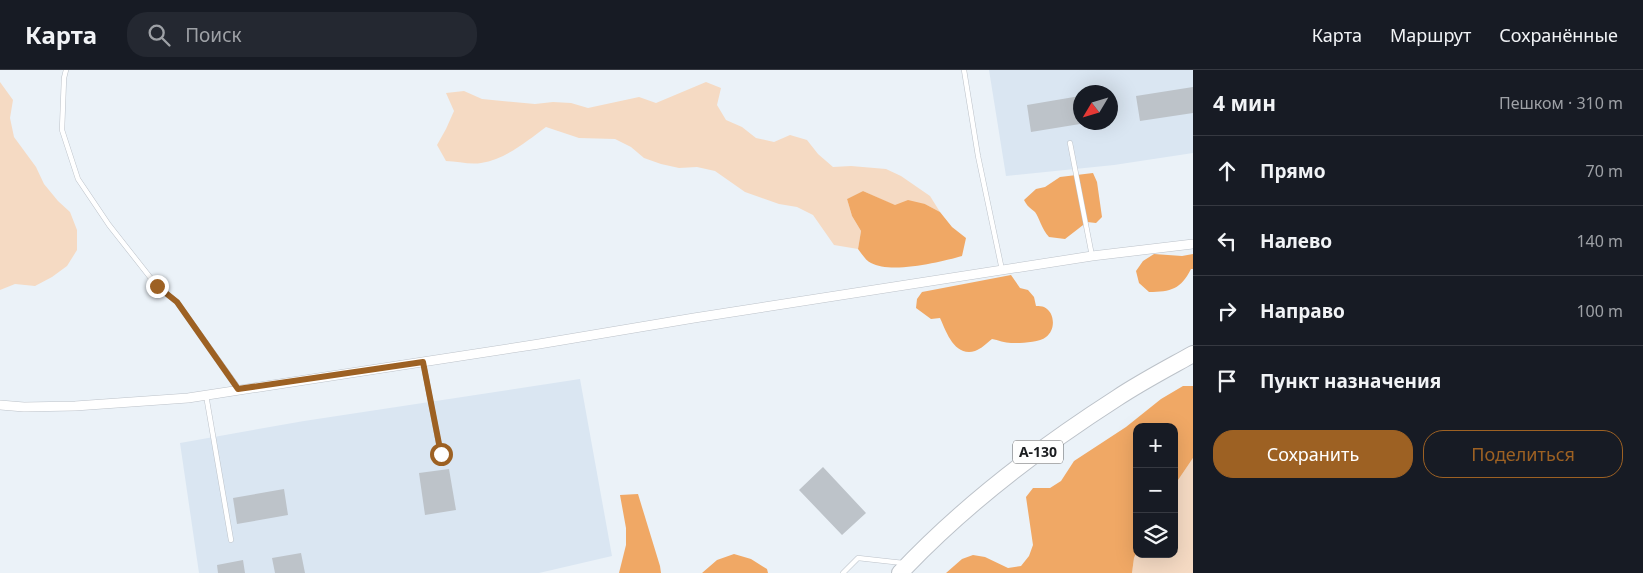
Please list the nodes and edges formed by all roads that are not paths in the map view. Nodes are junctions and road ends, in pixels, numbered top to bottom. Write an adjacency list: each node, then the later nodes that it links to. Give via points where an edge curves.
1 (66, 70): 9 (lane, via 62,130 78,180 157,286 177,302)
2 (964, 70): 6 (lane)
3 (1070, 143): 5 (lane)
4 (1193, 244): 5 (street)
5 (1092, 256): 6 (street)
6 (1002, 270): 8 (street)
7 (1193, 354): 14 (highway, А-130, via 1118,397 1026,461 963,512)
8 (423, 362): 9 (street); 12 (lane)
9 (238, 389): 10 (street)
10 (206, 395): 11 (street, via 75,406); 13 (lane)
11 (0, 405)
12 (441, 454)
13 (231, 540)
14 (905, 568): 15 (lane, via 858,558)
15 (843, 573)

